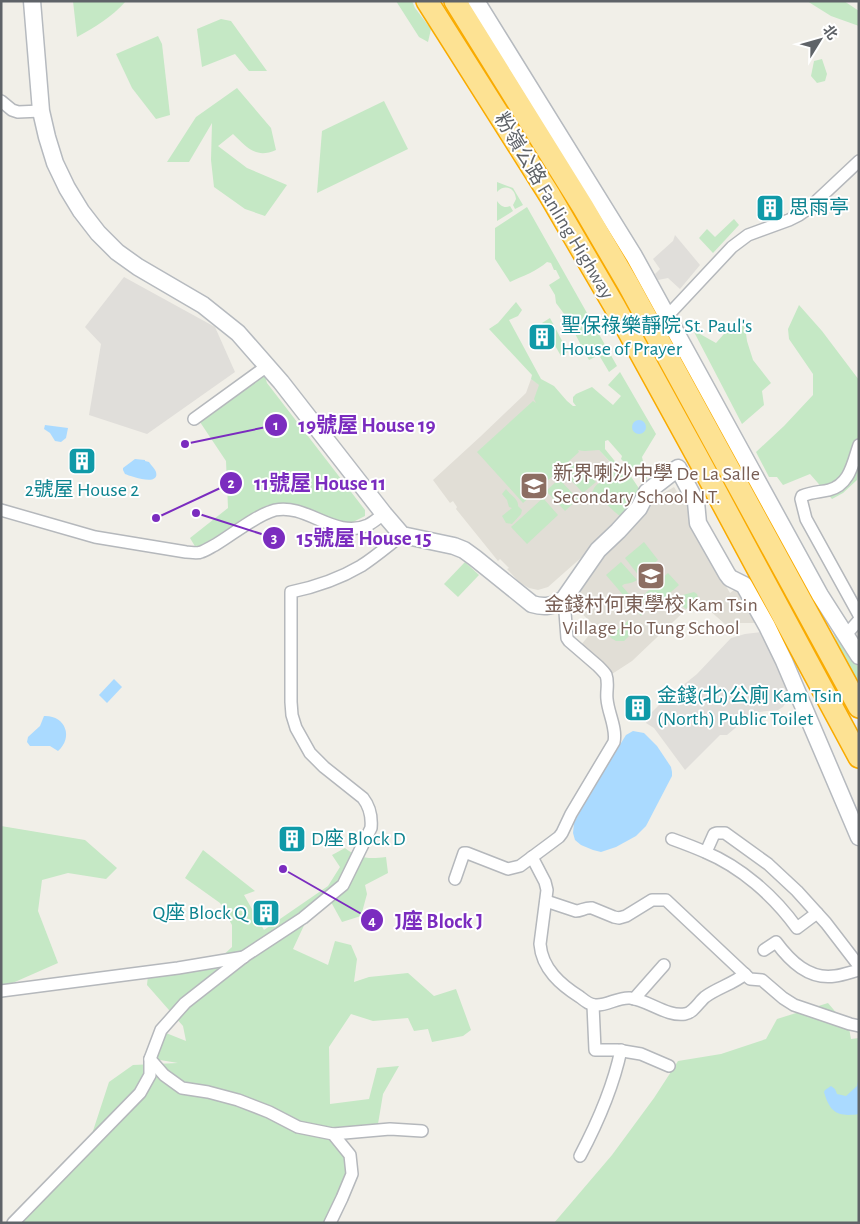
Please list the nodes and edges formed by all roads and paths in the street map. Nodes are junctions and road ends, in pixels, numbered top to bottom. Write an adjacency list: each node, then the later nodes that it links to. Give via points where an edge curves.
1 (32, 1): 6 (street)
2 (427, 1): 21 (highway, 粉嶺公路 Fanling Highway, via 549,194 610,299)
3 (455, 1): 20 (highway, 粉嶺公路 Fanling Highway, via 628,284)
4 (476, 1): 8 (street, via 634,256)
5 (1, 101): 6 (street, via 18,112)
6 (41, 111): 9 (street, via 55,163 81,211 98,233 138,267 203,305 238,333)
7 (859, 161): 8 (street, via 799,215 742,238)
8 (666, 315): 18 (street)
9 (267, 366): 10 (street); 13 (street)
10 (194, 419)
11 (859, 446): 16 (street, via 847,479 832,489 807,494 801,499 806,519)
12 (1, 510): 13 (street, via 95,537 201,553 274,510 296,510 332,525 350,528 369,525)
13 (384, 514): 14 (street)
14 (402, 535): 15 (street, via 464,550 532,604 550,606); 30 (street, via 361,566 331,581 291,592 291,702 296,728 310,753 368,804 371,828 343,885 302,918)
15 (564, 599): 22 (street, via 598,550 639,508 647,492 678,468 696,502 698,523 703,534 730,578 744,585 784,661); 25 (street, via 567,638 606,675 607,700 615,738 559,837)
16 (859, 615)
17 (859, 620): 18 (street)
18 (845, 636): 19 (street)
19 (859, 656)
20 (859, 707)
21 (859, 757)
22 (859, 837)
23 (672, 839): 24 (street)
24 (706, 852): 28 (street, via 737,869 760,888 797,928); 28 (street, via 714,834 725,833 768,864)
25 (532, 857): 26 (street, via 520,866 508,869 464,853); 27 (street, via 546,882)
26 (455, 880)
27 (546, 901): 33 (street, via 576,911 592,908 619,918 652,900 666,900); 36 (street, via 540,944 546,964 562,986)
28 (817, 913): 32 (street)
29 (764, 950): 32 (street, via 776,942 795,964 820,976 834,976)
30 (245, 956): 34 (street); 39 (street, via 185,1003 161,1030)
31 (664, 965): 35 (street)
32 (859, 968)
33 (745, 974): 35 (street, via 704,998 684,1015); 37 (street, via 762,980 794,1005)
34 (1, 991)
35 (634, 999): 36 (street)
36 (593, 1005): 38 (street, via 595,1050)
37 (859, 1026)
38 (621, 1050): 40 (street, via 641,1054); 43 (street, via 608,1097)
39 (150, 1059): 42 (street, via 182,1088 238,1100 298,1127); 44 (street, via 150,1075 140,1093)
40 (669, 1066)
41 (422, 1131): 42 (street, via 390,1129)
42 (333, 1134): 45 (street, via 350,1155 352,1174)
43 (580, 1156)
44 (13, 1223)
45 (330, 1223)

